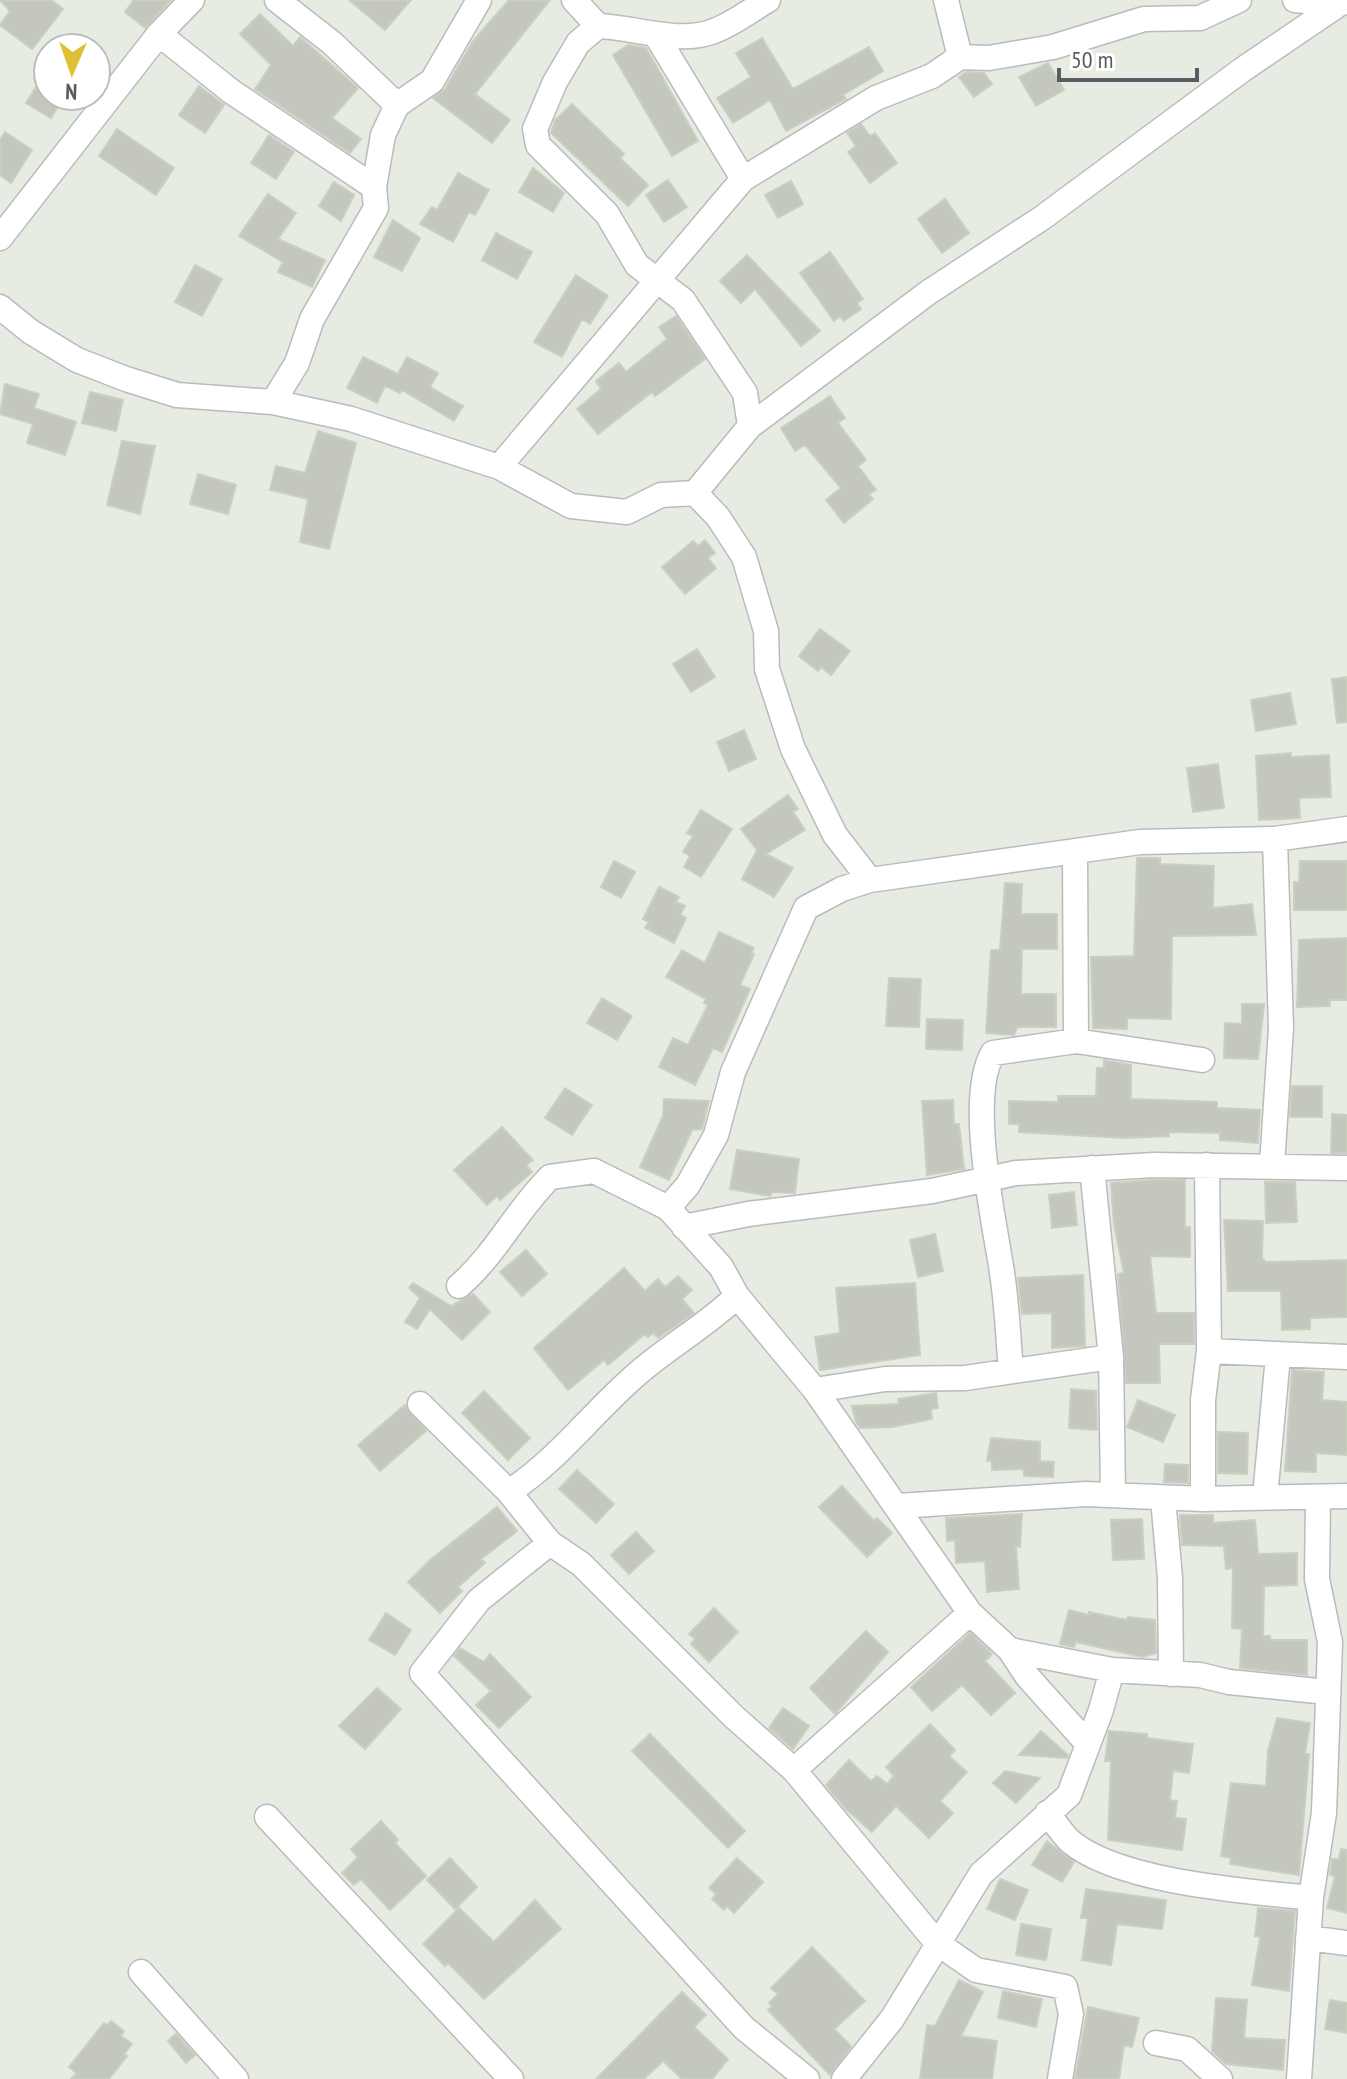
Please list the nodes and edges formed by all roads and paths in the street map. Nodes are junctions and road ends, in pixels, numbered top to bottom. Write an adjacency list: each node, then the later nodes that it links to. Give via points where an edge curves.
1 (192, 0): 11 (street)
2 (277, 0): 14 (street)
3 (479, 0): 14 (street, via 432,81)
4 (574, 0): 10 (street)
5 (768, 0): 12 (street, via 713,32)
6 (946, 0): 13 (street)
7 (1239, 0): 13 (street, via 1200,18 1144,19 1053,47 989,58)
8 (1295, 0): 9 (street)
9 (1342, 2): 21 (street, via 1042,218 929,292)
10 (598, 26): 12 (street); 18 (street, via 578,43 555,82 535,129 538,145 588,191 637,265)
11 (159, 34): 16 (street, via 232,92); 17 (street)
12 (656, 35): 15 (street)
13 (960, 57): 15 (street, via 932,76 876,98)
14 (397, 105): 16 (street, via 383,135)
15 (743, 179): 18 (street)
16 (374, 187): 20 (street, via 376,208 312,319 297,363)
17 (0, 238)
18 (658, 281): 21 (street, via 683,300 745,393); 22 (street)
19 (0, 307): 20 (street, via 77,360 126,379 177,395)
20 (273, 402): 22 (street, via 351,419)
21 (750, 426): 23 (street)
22 (499, 467): 23 (street, via 571,506 627,512 661,495)
23 (695, 493): 27 (street, via 744,557 766,631 767,669 793,749 835,835)
24 (1347, 829): 25 (street)
25 (1275, 839): 26 (street, via 1140,842); 31 (street, via 1281,1028)
26 (1075, 853): 27 (street); 28 (street)
27 (870, 880): 35 (street, via 806,908 733,1072 716,1135 688,1185)
28 (1076, 1041): 29 (street); 34 (street, via 993,1053 985,1066 982,1092)
29 (1202, 1060)
30 (1207, 1165): 31 (street); 32 (street); 39 (street)
31 (1272, 1165): 33 (street)
32 (1092, 1168): 34 (street); 41 (street)
33 (1347, 1168)
34 (987, 1179): 36 (street); 43 (street)
35 (668, 1208): 36 (street); 37 (street, via 594,1171 550,1177 522,1208 487,1262)
36 (684, 1227): 38 (street, via 721,1267)
37 (459, 1286)
38 (737, 1296): 44 (street); 46 (street, via 710,1323 649,1364 542,1470)
39 (1209, 1351): 40 (street); 52 (street, via 1203,1400)
40 (1278, 1356): 42 (street); 49 (street)
41 (1111, 1357): 43 (street); 47 (street)
42 (1347, 1357)
43 (1011, 1371): 44 (street, via 965,1378 885,1379)
44 (815, 1390): 53 (street)
45 (420, 1404): 46 (street)
46 (509, 1492): 54 (street)
47 (1113, 1494): 51 (street); 53 (street)
48 (1347, 1496): 50 (street)
49 (1265, 1497): 50 (street); 52 (street)
50 (1318, 1497): 59 (street, via 1317,1579)
51 (1163, 1498): 52 (street); 58 (street)
52 (1203, 1499)
53 (898, 1506): 55 (street)
54 (550, 1543): 61 (street, via 581,1564); 73 (street, via 479,1600 422,1673 744,2028)
55 (970, 1613): 56 (street); 61 (street)
56 (1010, 1650): 57 (street); 60 (street)
57 (1112, 1670): 58 (street); 60 (street)
58 (1171, 1674): 59 (street)
59 (1335, 1680): 63 (street)
60 (1087, 1743): 62 (street, via 1069,1795)
61 (794, 1770): 67 (street)
62 (1047, 1813): 65 (street, via 1071,1842 1108,1861 1211,1887); 67 (street, via 981,1874)
63 (1335, 1815): 65 (street)
64 (267, 1817): 72 (street)
65 (1311, 1898): 66 (street)
66 (1308, 1938): 68 (street); 77 (street)
67 (937, 1943): 74 (street, via 892,2019); 75 (street, via 976,1970 1065,1987 1071,2014)
68 (1347, 1943)
69 (141, 1972): 71 (street)
70 (1156, 2043): 76 (street, via 1187,2049)
71 (236, 2079)
72 (511, 2079)
73 (807, 2079)
74 (844, 2079)
75 (1060, 2079)
76 (1220, 2079)
77 (1299, 2079)

